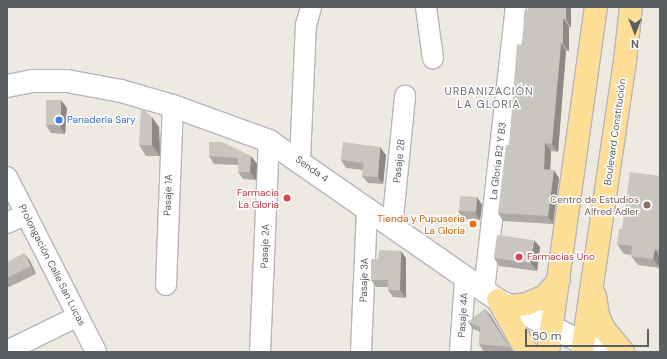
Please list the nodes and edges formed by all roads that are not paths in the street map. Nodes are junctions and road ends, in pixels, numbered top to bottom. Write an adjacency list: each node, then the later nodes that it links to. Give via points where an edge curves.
1 (311, 7): 11 (street, via 306,25)
2 (426, 7): 6 (street)
3 (516, 7): 21 (street, La Gloria B2 Y B3)
4 (596, 7): 18 (highway)
5 (631, 7): 19 (highway, Boulevard Constitución)
6 (434, 59)
7 (7, 86): 9 (street, Senda 4, via 33,81 67,81 121,91)
8 (405, 96): 16 (street, Pasaje 2B)
9 (173, 106): 10 (street, Senda 4); 20 (street, Pasaje 1A)
10 (270, 141): 11 (street, Senda 4); 27 (street, Pasaje 2A)
11 (300, 160): 13 (street, Senda 4)
12 (7, 177): 14 (street, Prolongación Calle San Lucas)
13 (367, 208): 16 (street, Senda 4); 28 (street, Pasaje 3A)
14 (26, 214): 15 (street); 22 (street, Prolongación Calle San Lucas)
15 (7, 223)
16 (392, 227): 17 (street, Senda 4)
17 (465, 278): 21 (street, Senda 4); 29 (street, Pasaje 4A)
18 (559, 280): 21 (highway, via 545,296 527,304); 23 (highway)
19 (593, 284): 24 (highway, Boulevard Constitución); 33 (highway, via 598,316 616,346)
20 (166, 285)
21 (497, 299): 23 (street, Senda 4); 30 (highway)
22 (78, 316): 25 (street); 26 (street, Prolongación Calle San Lucas)
23 (550, 328): 24 (street, Senda 4); 31 (highway)
24 (582, 348): 32 (street)
25 (7, 351)
26 (96, 352)
27 (260, 352)
28 (361, 352)
29 (460, 352)
30 (527, 352)
31 (548, 352)
32 (608, 352)
33 (623, 352)

